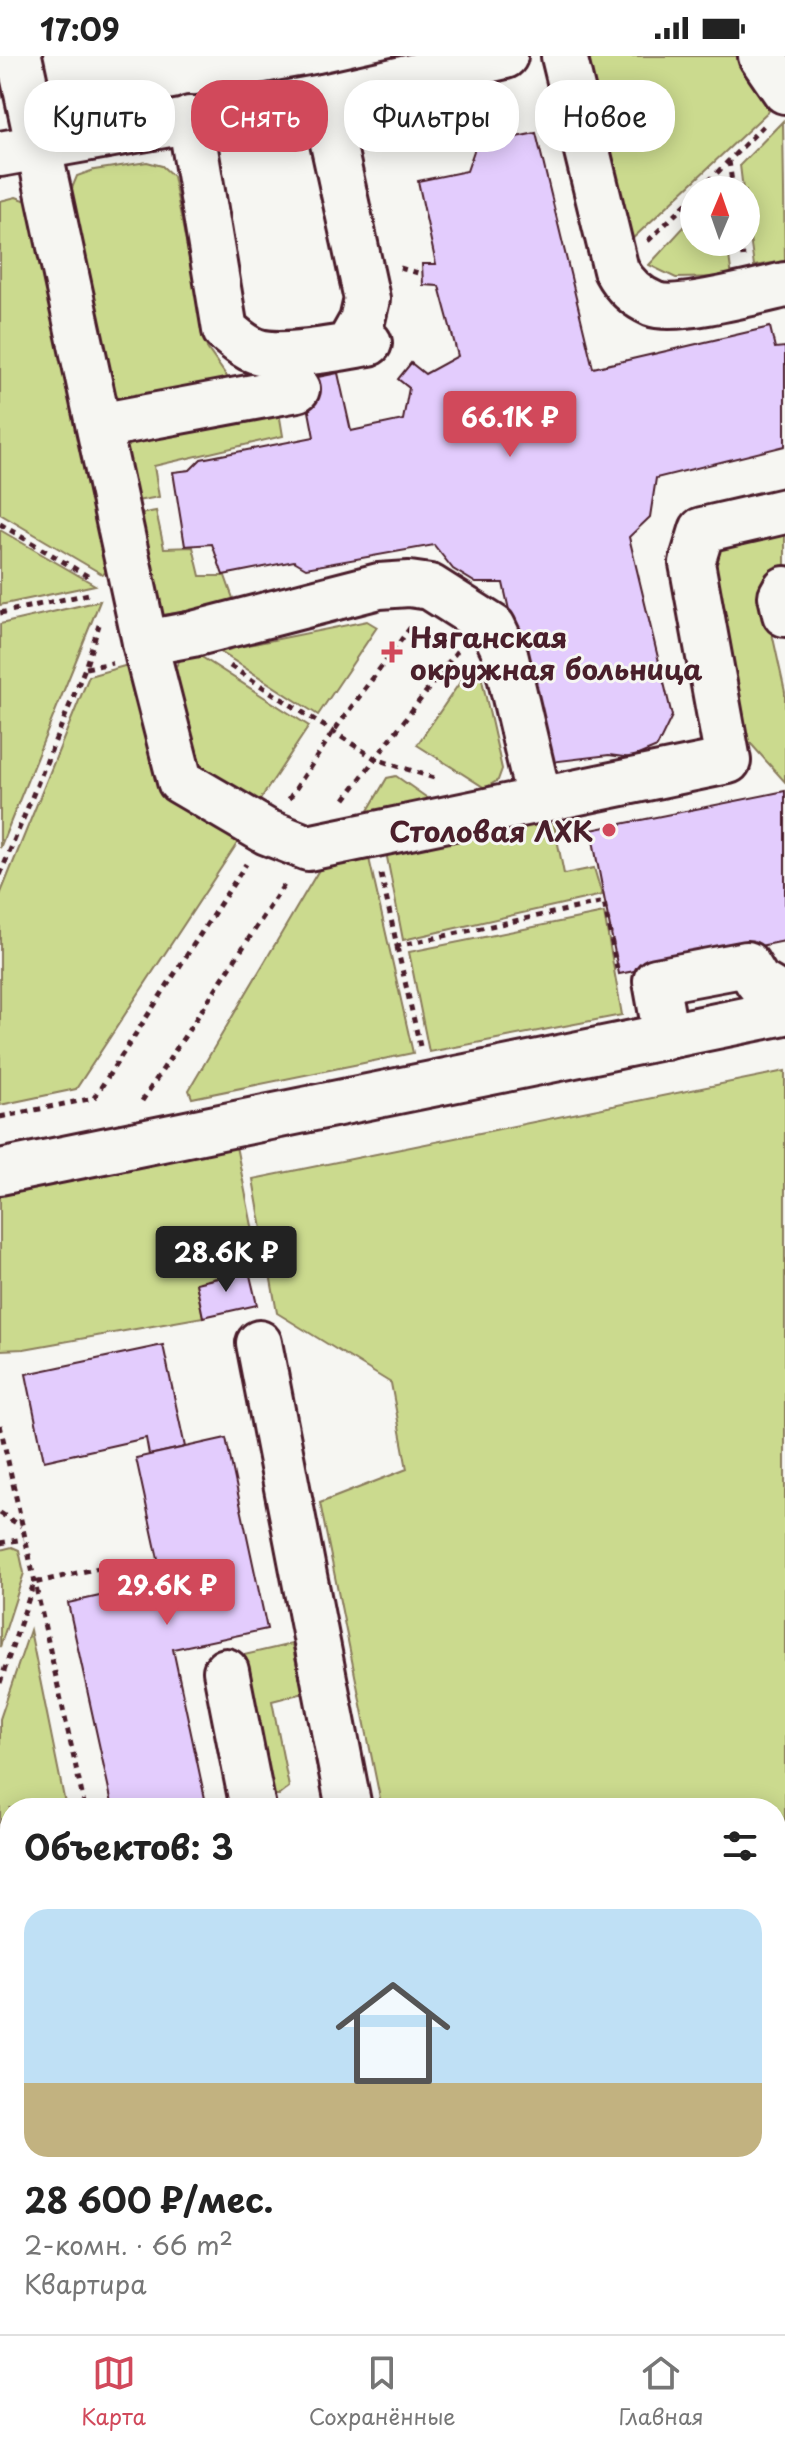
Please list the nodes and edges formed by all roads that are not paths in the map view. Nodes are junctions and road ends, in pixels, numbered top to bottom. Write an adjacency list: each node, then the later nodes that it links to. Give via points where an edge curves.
1 (19, 56): 10 (main road)
2 (505, 56): 5 (main road)
3 (564, 56): 12 (main road, via 624,285 655,305 676,306)
4 (761, 56): 6 (main road)
5 (328, 96)
6 (779, 104)
7 (190, 119): 9 (main road); 10 (main road)
8 (328, 120): 11 (main road, via 367,299 353,337 369,343 273,355 240,343 225,330)
9 (191, 125)
10 (19, 150): 14 (main road)
11 (195, 152)
12 (785, 285)
13 (297, 389): 14 (main road)
14 (99, 426): 18 (main road)
15 (785, 511): 19 (main road, via 702,530 692,563 728,761)
16 (785, 589): 17 (main road)
17 (785, 614)
18 (145, 643): 19 (main road, via 180,781 267,832 308,848); 19 (main road, via 379,586 430,587 493,627 504,650)
19 (539, 799)
20 (785, 998): 22 (main road, via 758,982 747,964 656,981)
21 (785, 1012): 22 (main road)
22 (666, 1037): 23 (main road)
23 (0, 1172)
24 (259, 1343): 27 (main road)
25 (226, 1671): 26 (main road)
26 (251, 1798)
27 (347, 1798)

